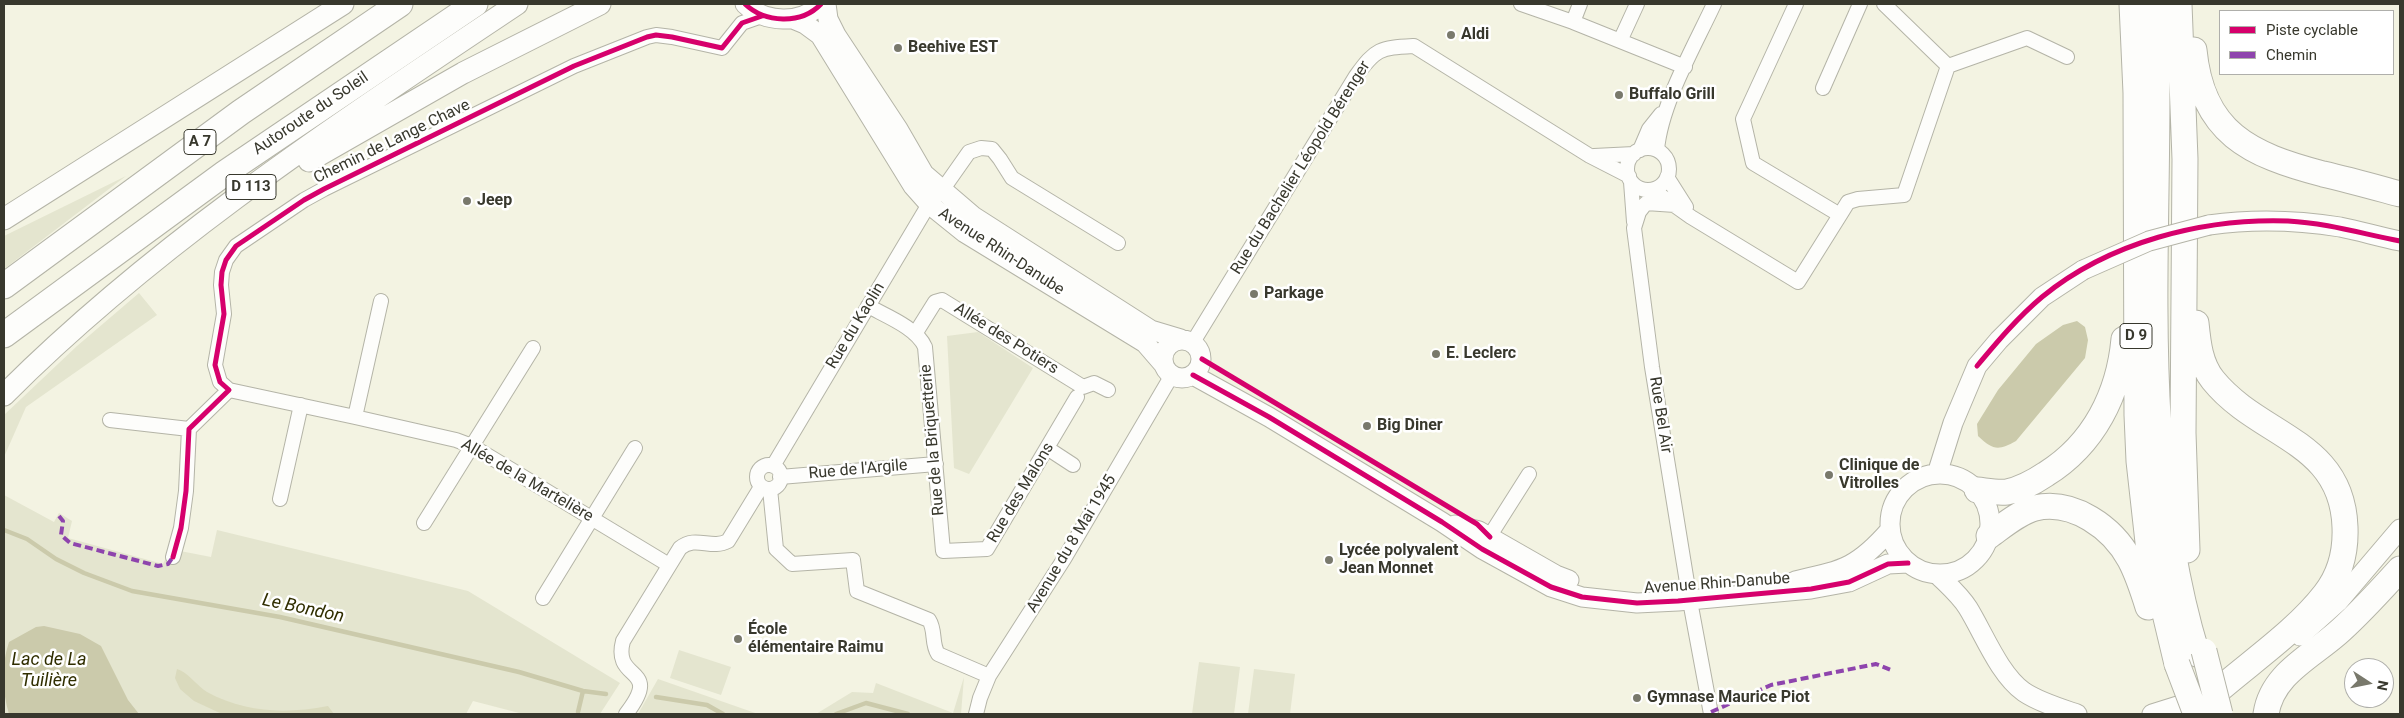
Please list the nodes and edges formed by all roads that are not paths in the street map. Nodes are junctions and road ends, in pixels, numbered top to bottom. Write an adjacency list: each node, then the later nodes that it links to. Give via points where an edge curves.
1 (329, 4): 29 (main road)
2 (343, 4): 29 (main road)
3 (400, 4): 52 (highway, A 7, via 241,112)
4 (476, 4): 56 (highway, Autoroute du Soleil / A 7, via 225,172)
5 (517, 4): 51 (main road, D 113, via 276,168)
6 (600, 4): 51 (main road, via 464,73 327,149)
7 (744, 4): 21 (street); 24 (street)
8 (821, 4): 22 (street, via 806,15)
9 (826, 4): 38 (street, Avenue Rhin-Danube, via 828,20 836,35 924,174)
10 (1521, 4): 23 (street)
11 (1580, 4): 23 (street)
12 (1637, 4): 25 (street)
13 (1714, 4): 28 (street)
14 (1796, 4): 43 (street, via 1743,119 1753,163)
15 (1860, 4): 30 (street)
16 (1884, 4): 27 (street)
17 (2130, 4): 78 (highway, via 2124,331 2120,369 2111,398 2101,418 2078,448 2051,471 2020,489 1997,493); 95 (highway, D 9, via 2136,93 2139,461 2148,542)
18 (2156, 4): 95 (highway, D 9, via 2156,347 2161,464)
19 (2179, 4): 35 (highway, D 9)
20 (2190, 4): 40 (highway, via 2199,81 2212,110 2228,131 2268,157)
21 (762, 16): 22 (street); 24 (street)
22 (793, 19): 41 (street, Avenue Rhin-Danube, via 813,29 826,43 913,186)
23 (1573, 22): 25 (street)
24 (742, 23): 61 (street, Chemin de Lange Chave, via 722,48 656,35 574,66 324,189 236,246 222,272 224,314 215,365 220,382)
25 (1620, 41): 28 (street)
26 (2066, 57): 27 (street, via 2027,38)
27 (1948, 66): 43 (street, via 1904,195 1848,202)
28 (1685, 67): 31 (street)
29 (234, 71): 45 (main road)
30 (1823, 88)
31 (1666, 107): 32 (street); 33 (street)
32 (1656, 150): 33 (street); 36 (street, via 1669,164)
33 (1637, 152): 34 (street); 37 (street, via 1628,164)
34 (1590, 156): 37 (street, Rue du Bachelier Léopold Bérenger); 57 (street, Rue du Bachelier Léopold Bérenger, via 1414,46 1381,49 1368,59 1356,76)
35 (2185, 159): 95 (highway, D 9, via 2184,521 2189,570); 97 (highway, via 2195,316 2203,363 2211,378 2237,404 2324,466 2336,483 2345,516 2344,555 2327,592 2301,620)
36 (1667, 177): 39 (street); 44 (street)
37 (1630, 179): 39 (street, via 1641,189); 46 (street, Rue Bel Air)
38 (943, 189): 41 (street, Rue du Kaolin); 49 (street, Rue du Kaolin, via 969,152 992,149 1012,178); 57 (street, Avenue Rhin-Danube, via 973,216 1151,330)
39 (1653, 190): 42 (street)
40 (2400, 194)
41 (929, 204): 54 (street, Rue du Kaolin); 59 (street, Avenue Rhin-Danube, via 955,226 1144,343)
42 (1675, 205): 44 (street); 46 (street, via 1646,203)
43 (1840, 215): 44 (street, via 1798,282)
44 (1691, 217)
45 (4, 219)
46 (1634, 228): 94 (street, Rue Bel Air, via 1652,367)
47 (2376, 236): 48 (street); 50 (street); 76 (street, bridge, via 2289,221 2234,222 2148,241 2083,270 2042,297 1977,366 1953,423)
48 (2400, 241)
49 (1118, 244)
50 (2400, 248)
51 (163, 254): 64 (main road, D 113, via 113,294)
52 (4, 286)
53 (381, 301): 66 (street)
54 (868, 306): 55 (street); 74 (street, Rue du Kaolin)
55 (915, 334): 63 (street, Allée des Potiers, via 935,302 942,300); 72 (street, Rue de la Briquetterie, via 925,347)
56 (4, 335)
57 (1187, 340): 59 (street, via 1170,343 1166,348); 60 (street, via 1201,352 1201,365)
58 (534, 348): 69 (street)
59 (1168, 370): 60 (street, via 1183,378); 96 (street, Avenue du 8 Mai 1945, via 1064,559)
60 (1193, 375): 85 (street, Avenue Rhin-Danube, via 1442,522 1479,531)
61 (229, 390): 65 (street, Allée de la Martelière); 68 (street)
62 (1108, 390): 63 (street, via 1094,383)
63 (1080, 392): 71 (street, Rue des Malons)
64 (4, 395)
65 (300, 405): 66 (street, Allée de la Martelière); 79 (street)
66 (355, 417): 69 (street, Allée de la Martelière)
67 (110, 420): 68 (street)
68 (189, 430): 87 (street, via 187,481 181,528)
69 (472, 446): 80 (street, Allée de la Martelière); 81 (street)
70 (635, 448): 80 (street)
71 (1047, 448): 73 (street); 86 (street, Rue des Malons, via 987,549)
72 (936, 464): 74 (street, Rue de l'Argile); 86 (street, Rue de la Briquetterie)
73 (1074, 465)
74 (776, 472): 77 (street, via 779,483); 77 (street, via 766,466 757,473 757,479)
75 (1528, 474): 85 (street)
76 (1937, 474): 78 (street, via 1953,475); 83 (street, via 1920,478 1907,486 1891,514)
77 (766, 488): 89 (street, via 728,542 719,546 695,541 686,543); 96 (street, via 776,549 792,564 853,560 857,591 929,620 933,626 933,646 938,654)
78 (1977, 490): 84 (street, via 1990,519)
79 (280, 499)
80 (592, 518): 89 (street, Allée de la Martelière); 93 (street)
81 (424, 522)
82 (2400, 529): 97 (street, via 2356,582 2316,623)
83 (1890, 530): 88 (street, via 1899,554); 92 (street, Avenue Rhin-Danube, via 1851,566)
84 (1989, 536): 91 (street, via 1975,560 1951,573); 95 (highway, via 2023,512 2036,508 2072,510 2095,522 2123,548)
85 (1486, 543): 94 (street, Avenue Rhin-Danube, via 1556,575 1637,603)
86 (943, 551)
87 (173, 557)
88 (1908, 563): 91 (street); 92 (street, Avenue Rhin-Danube, via 1888,564 1828,587)
89 (669, 566): 98 (street, via 623,641 622,663 639,678 640,692)
90 (2400, 569): 106 (highway, via 2346,626 2290,671 2273,693)
91 (1937, 574): 101 (street, via 1968,608 1993,654 2013,682 2036,699)
92 (1728, 596): 94 (street, Avenue Rhin-Danube)
93 (543, 598)
94 (1690, 601): 100 (street, Rue Bel Air)
95 (2186, 659): 103 (highway); 104 (highway, D 9, bridge); 105 (highway, D 9, bridge)
96 (989, 676): 99 (street, Avenue du 8 Mai 1945)
97 (2221, 688): 102 (street, via 2206,697)
98 (626, 714)
99 (976, 714)
100 (1711, 714)
101 (2077, 714)
102 (2152, 714)
103 (2184, 714)
104 (2196, 714)
105 (2219, 714)
106 (2266, 714)

